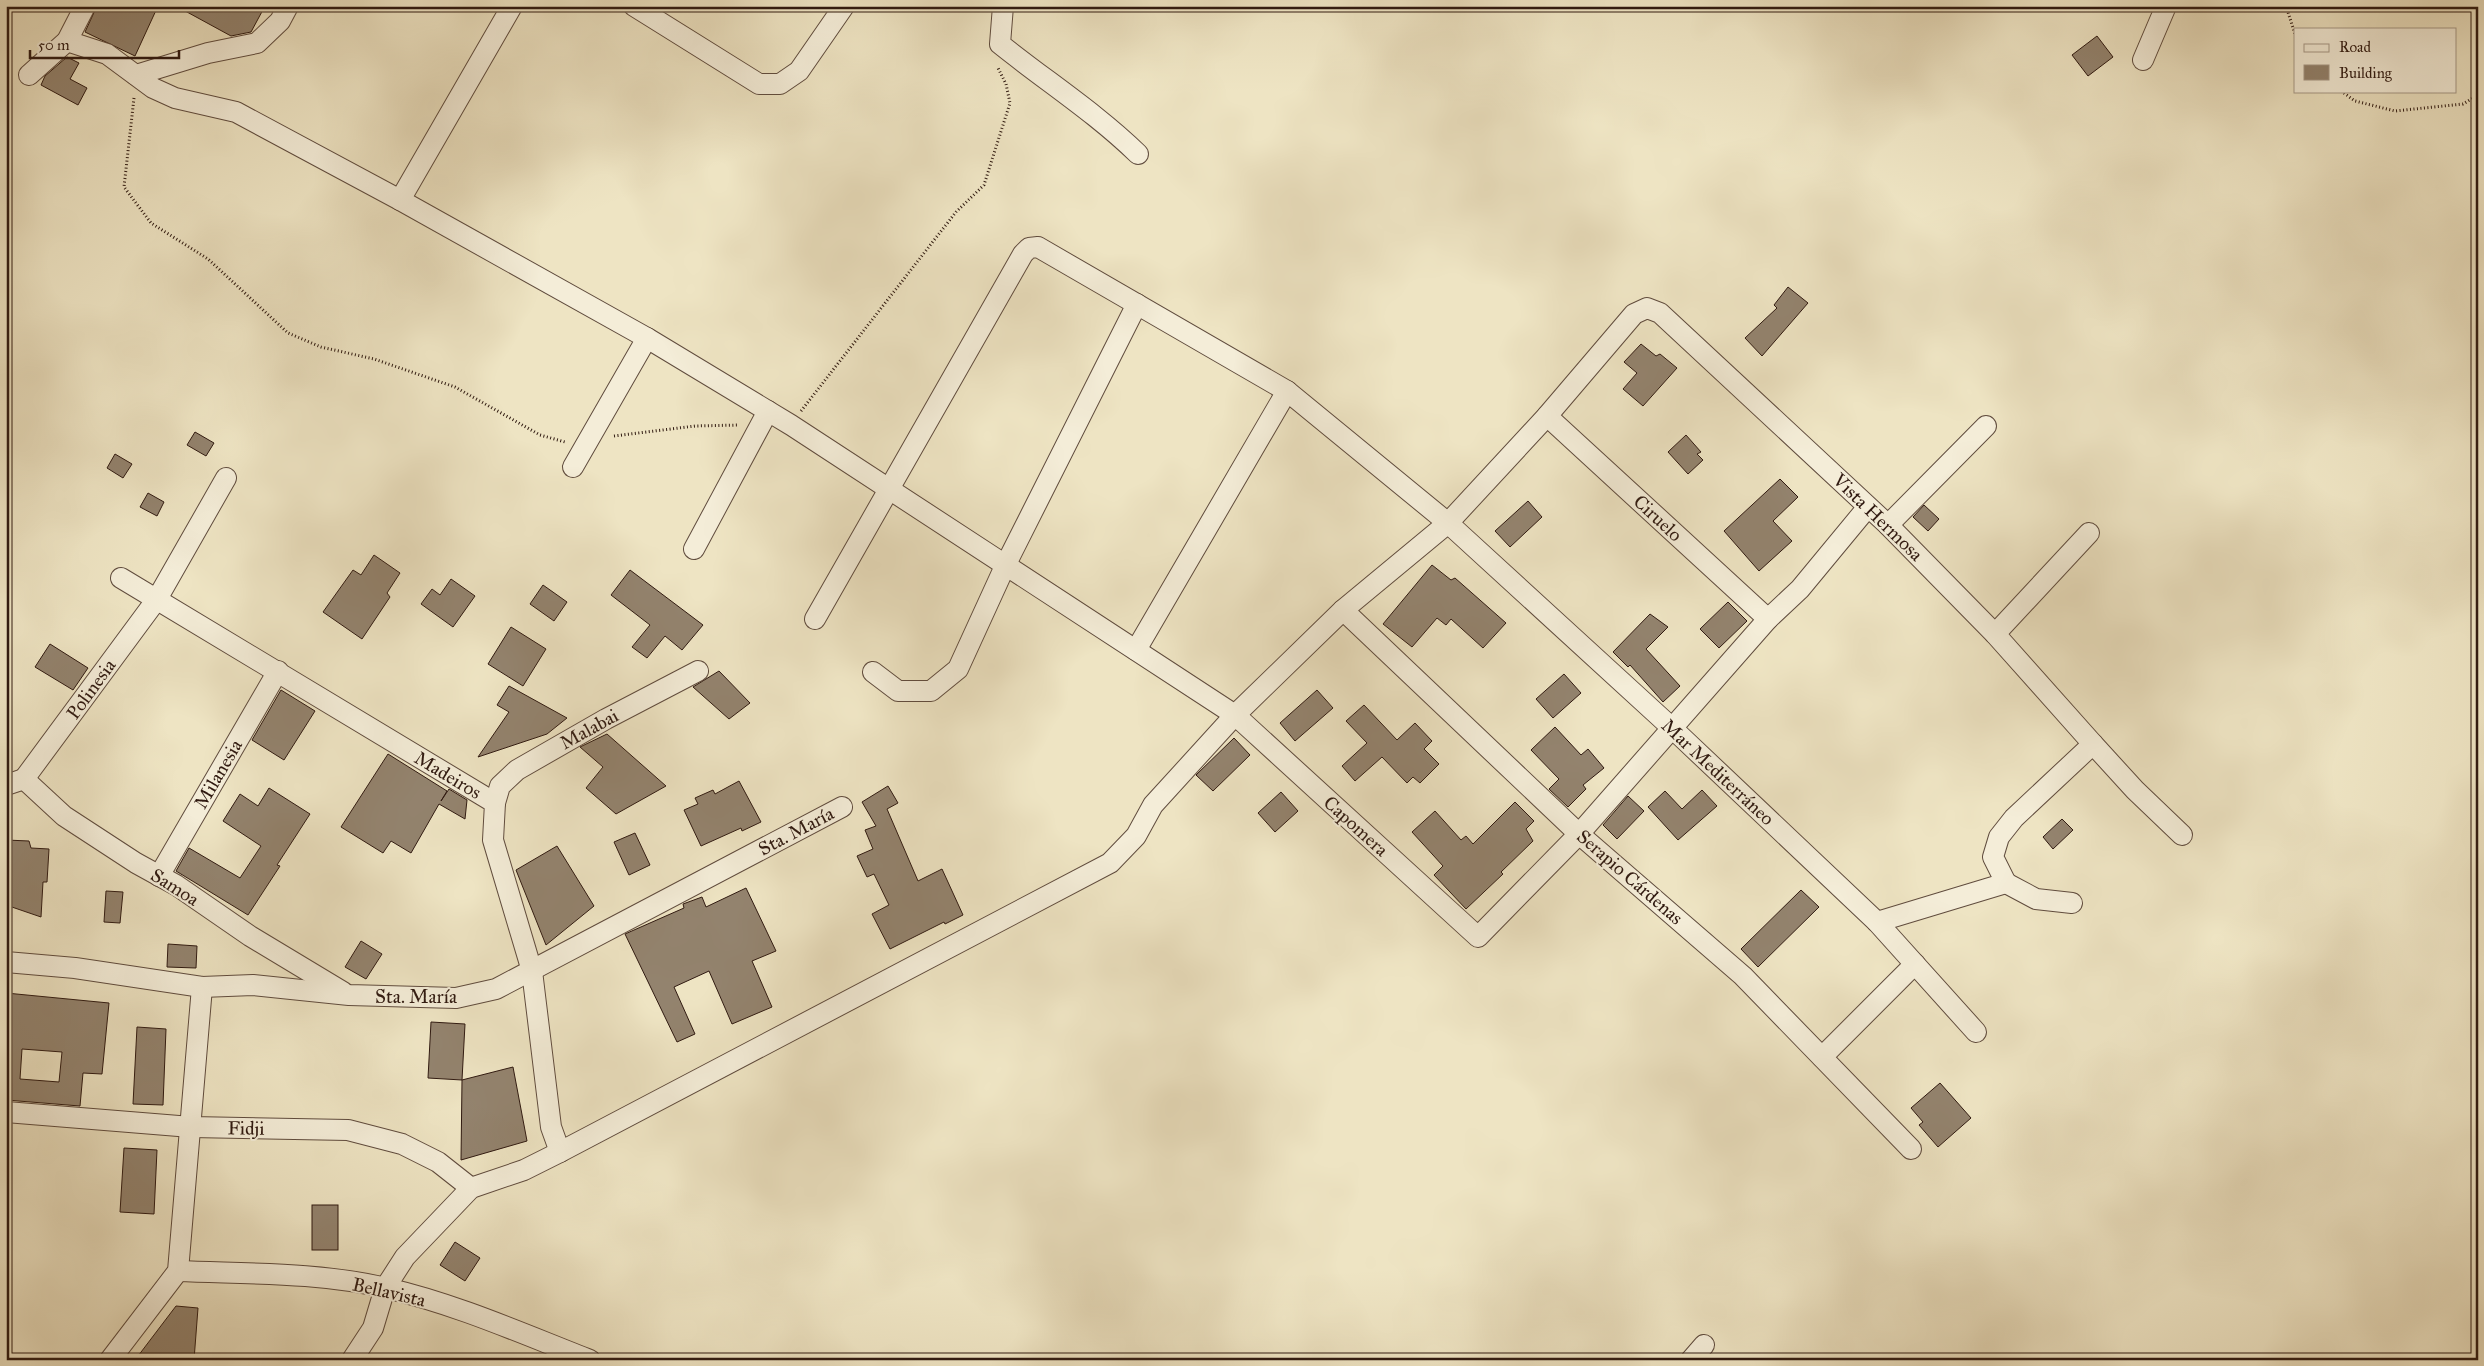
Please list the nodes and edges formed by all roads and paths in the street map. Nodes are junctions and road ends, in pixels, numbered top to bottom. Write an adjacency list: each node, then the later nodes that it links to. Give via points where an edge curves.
1 (85, 6): 10 (street)
2 (288, 6): 14 (street, via 280,21 257,43 208,53)
3 (512, 6): 18 (street)
4 (634, 6): 5 (street, via 759,84 780,84 799,71)
5 (844, 6)
6 (1003, 6): 11 (street)
7 (2166, 6): 12 (street)
8 (2286, 6): 9 (path)
9 (2294, 31)
10 (67, 40): 13 (street); 14 (street, Capomera, via 106,54)
11 (1000, 44): 17 (street, via 1110,127); 24 (path, via 996,64 1006,84 1010,103 984,185 956,212)
12 (2144, 60)
13 (30, 75)
14 (136, 75): 18 (street, Capomera, via 153,88 175,98 236,112); 26 (path, via 124,186 151,223 208,259 288,333 321,347 374,360 455,387 540,435 562,442)
15 (2342, 92): 16 (path, via 2355,101 2395,111 2464,104)
16 (2478, 95)
17 (1138, 154)
18 (400, 200): 20 (street, Capomera)
19 (1137, 304): 21 (street, Mar Mediterráneo); 29 (street, Mar Mediterráneo, via 1038,247 1029,248 1022,254); 35 (street)
20 (647, 338): 23 (street, Capomera); 26 (street)
21 (1288, 391): 31 (street, Mar Mediterráneo); 42 (street)
22 (1547, 416): 30 (street, Vista Hermosa, via 1634,314 1647,308 1660,313); 31 (street); 40 (street, Ciruelo)
23 (764, 418): 24 (street, Capomera); 26 (path); 34 (street)
24 (791, 424): 29 (street, Capomera)
25 (1986, 426): 32 (street)
26 (589, 439): 27 (street)
27 (573, 467)
28 (226, 478): 37 (street, Polinesia)
29 (888, 488): 35 (street, Capomera); 39 (street)
30 (1867, 508): 32 (street, Vista Hermosa); 40 (street, via 1800,589)
31 (1448, 523): 38 (street); 47 (street, Mar Mediterráneo)
32 (1888, 525): 41 (street, Vista Hermosa)
33 (2089, 533): 41 (street)
34 (694, 549)
35 (1006, 564): 42 (street, Capomera); 45 (street, via 958,669 931,692 898,692)
36 (121, 578): 37 (street, Madeiros)
37 (157, 599): 43 (street, Madeiros); 49 (street, Polinesia)
38 (1343, 610): 46 (street); 52 (street, Serapio Cárdenas)
39 (815, 619)
40 (1768, 619): 47 (street)
41 (1995, 634): 48 (street, Vista Hermosa)
42 (1136, 650): 46 (street, Capomera)
43 (278, 671): 50 (street, Madeiros); 54 (street, Milanesia)
44 (698, 671): 50 (street, Malabai, via 517,770 500,786)
45 (873, 672)
46 (1235, 716): 52 (street, Capomera, via 1478,937); 68 (street, via 1153,805 1136,836 1110,863)
47 (1672, 728): 52 (street); 57 (street, Mar Mediterráneo)
48 (2093, 744): 53 (street, Vista Hermosa); 55 (street, via 2014,818 1999,838 1993,856)
49 (15, 782): 54 (street, Samoa)
50 (495, 803): 60 (street, Madeiros, via 493,840)
51 (842, 807): 60 (street, Sta. María)
52 (1579, 834): 64 (street, Serapio Cárdenas, via 1743,976)
53 (2182, 834)
54 (159, 876): 62 (street, Samoa)
55 (2006, 882): 56 (street, via 2036,899); 57 (street)
56 (2072, 903)
57 (1877, 922): 59 (street, Mar Mediterráneo)
58 (6, 962): 61 (street, Sta. María, via 75,968)
59 (1915, 964): 63 (street, Mar Mediterráneo); 64 (street)
60 (532, 971): 62 (street, Sta. María, via 496,989 456,998); 68 (street, Madeiros, via 551,1127)
61 (202, 987): 62 (street, Sta. María, via 253,985); 66 (street)
62 (348, 995)
63 (1976, 1032)
64 (1822, 1057): 67 (street, Serapio Cárdenas)
65 (6, 1112): 66 (street, Fidji)
66 (191, 1127): 69 (street, Fidji, via 348,1130 402,1144 438,1162); 70 (street)
67 (1911, 1149)
68 (560, 1152): 69 (street, via 524,1170)
69 (471, 1188): 71 (street, via 405,1257)
70 (178, 1271): 71 (street, Bellavista, via 299,1276); 72 (street)
71 (385, 1288): 73 (street, via 373,1328); 74 (street, Bellavista, via 449,1306)
72 (110, 1360)
73 (352, 1360)
74 (590, 1360)

